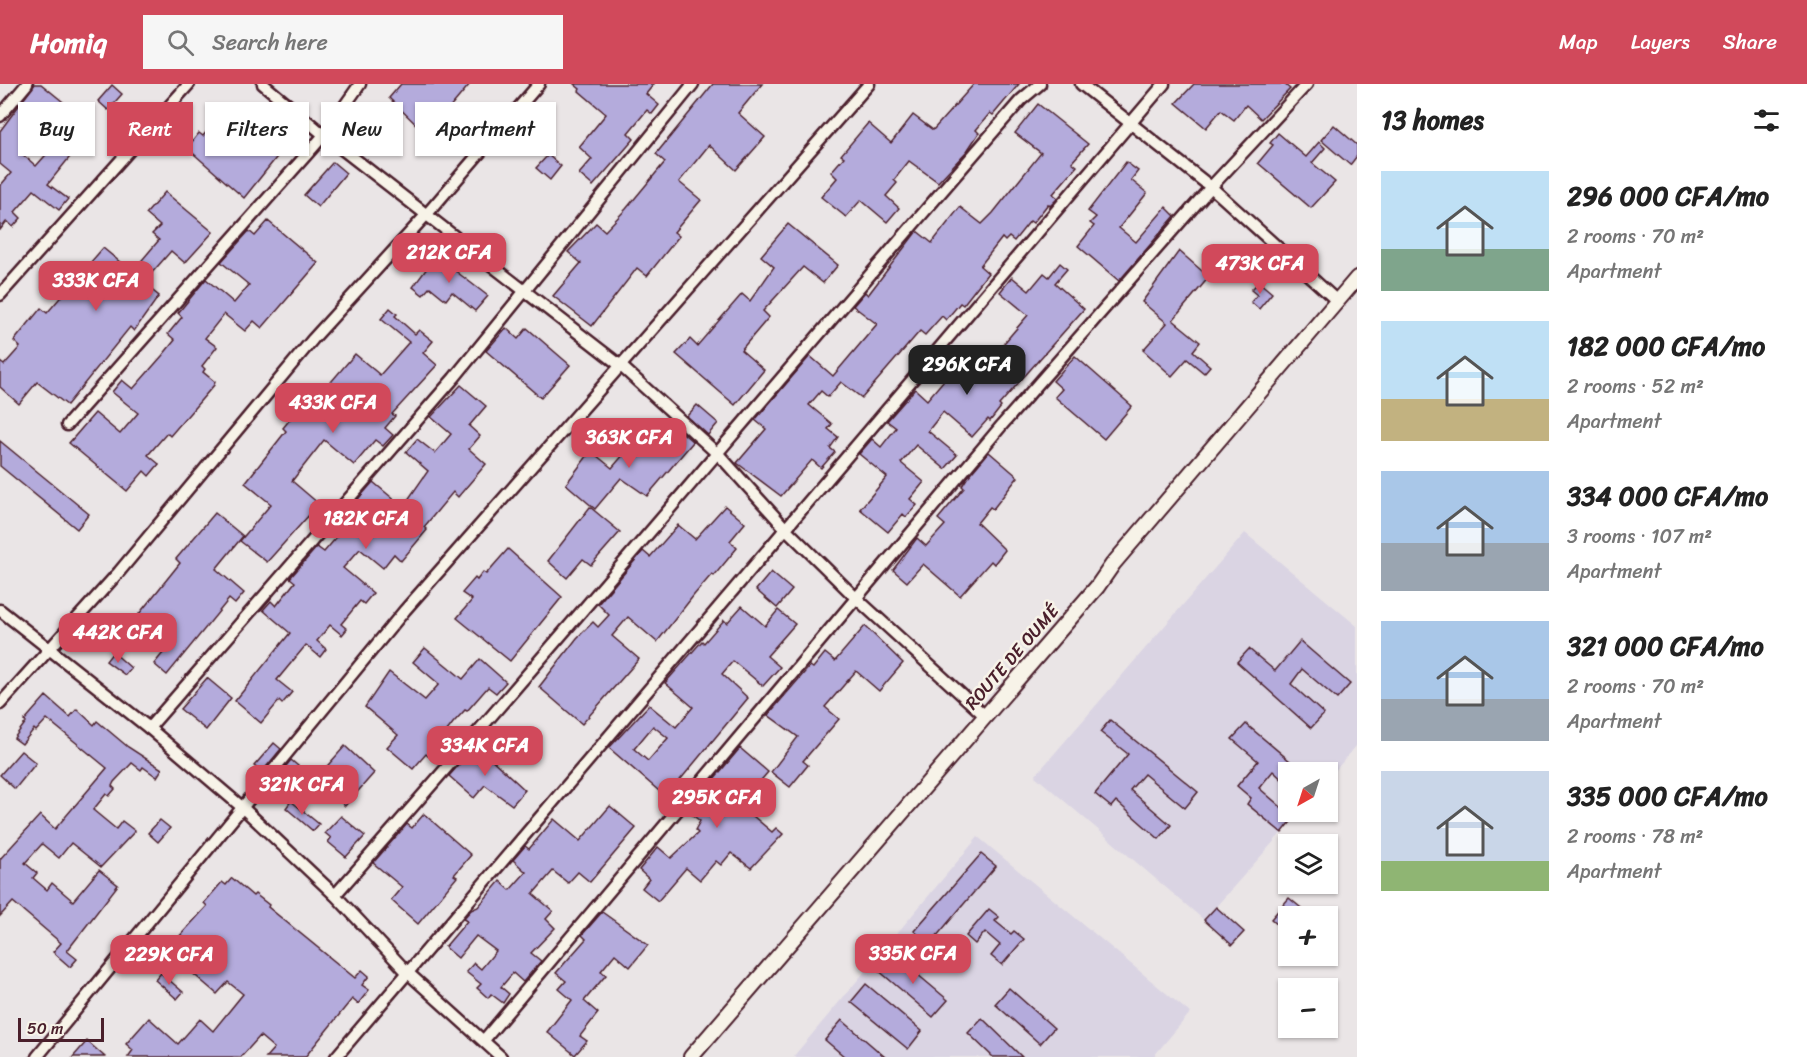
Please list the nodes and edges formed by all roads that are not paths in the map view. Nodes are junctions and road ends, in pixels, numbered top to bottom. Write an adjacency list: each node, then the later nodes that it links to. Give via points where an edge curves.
1 (27, 84): 13 (street)
2 (189, 84): 22 (street)
3 (263, 84): 15 (street)
4 (360, 84): 12 (street)
5 (539, 84): 19 (street)
6 (693, 84): 21 (street)
7 (869, 84): 24 (street)
8 (1040, 84): 26 (street, via 898,241)
9 (1081, 84): 14 (street)
10 (1164, 84): 14 (street)
11 (1307, 84): 18 (street)
12 (347, 102)
13 (0, 116)
14 (1129, 124): 18 (street); 27 (street)
15 (321, 132)
16 (321, 138): 25 (street)
17 (352, 156): 19 (street)
18 (1211, 187): 23 (street); 28 (street)
19 (428, 214): 21 (street); 30 (street, via 313,339 118,572)
20 (1357, 279): 23 (street, ROUTE DE OUMÉ)
21 (526, 290): 24 (street); 33 (street)
22 (0, 295)
23 (1338, 301): 32 (street, ROUTE DE OUMÉ)
24 (621, 366): 26 (street); 34 (street, via 405,610)
25 (67, 425)
26 (718, 454): 27 (street); 35 (street)
27 (786, 529): 28 (street); 36 (street)
28 (855, 597): 32 (street); 37 (street)
29 (0, 610): 30 (street)
30 (48, 648): 31 (street); 33 (street)
31 (0, 704)
32 (984, 715): 41 (street, ROUTE DE OUMÉ)
33 (149, 728): 34 (street)
34 (243, 808): 35 (street); 38 (street)
35 (334, 895): 36 (street)
36 (407, 972): 37 (street); 39 (street)
37 (484, 1040): 40 (street)
38 (37, 1057)
39 (336, 1057)
40 (501, 1057)
41 (691, 1057)

